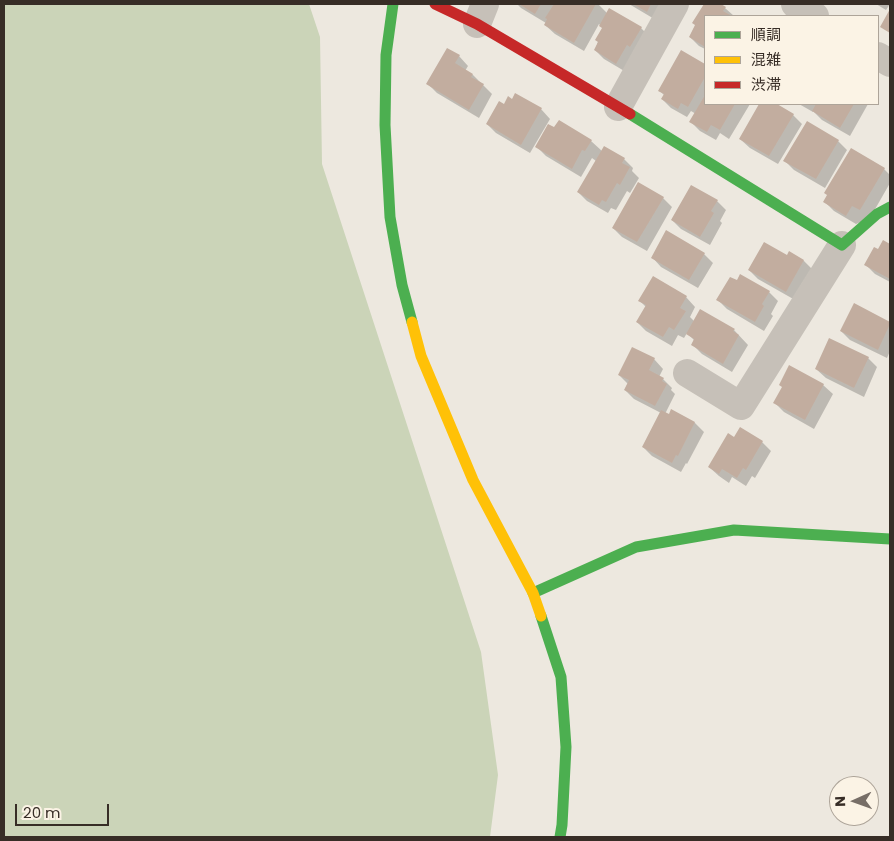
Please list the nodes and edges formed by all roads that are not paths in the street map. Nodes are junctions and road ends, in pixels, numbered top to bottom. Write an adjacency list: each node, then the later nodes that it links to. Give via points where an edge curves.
1 (393, 4): 14 (street, via 386,55 385,125 390,218 402,285 421,356 472,480)
2 (435, 4): 5 (street)
3 (674, 4): 9 (street)
4 (795, 4): 6 (street)
5 (481, 14): 9 (street)
6 (813, 15)
7 (879, 57): 8 (street)
8 (890, 64)
9 (618, 106): 11 (street)
10 (890, 207): 11 (street)
11 (842, 245): 12 (street, via 741,406)
12 (687, 373)
13 (890, 539): 14 (street, via 734,530 636,547)
14 (533, 593): 15 (street, via 561,677 566,747)
15 (560, 837)

